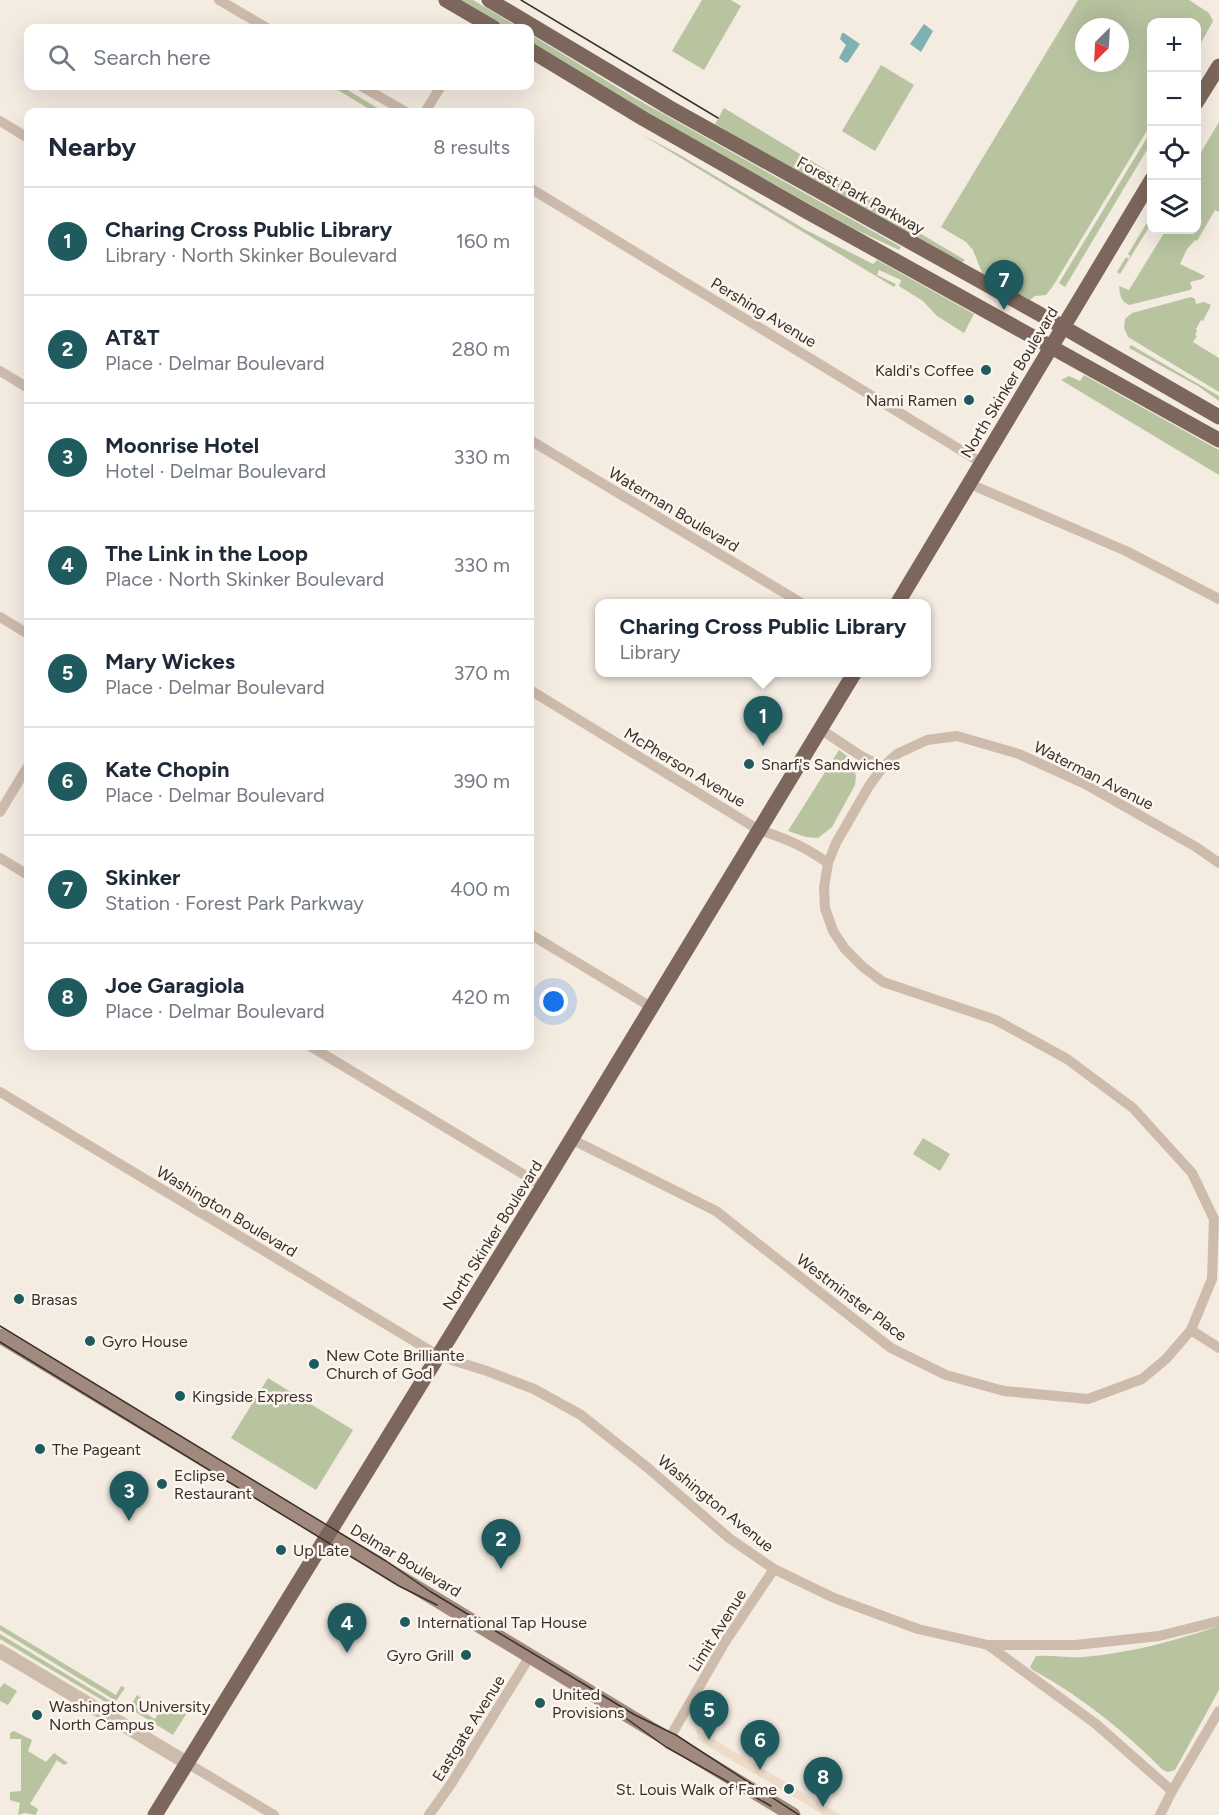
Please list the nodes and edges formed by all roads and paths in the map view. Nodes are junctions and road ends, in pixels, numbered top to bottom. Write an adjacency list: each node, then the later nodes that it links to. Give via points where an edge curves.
1 (219, 0): 4 (street)
2 (446, 0): 5 (main road)
3 (489, 0): 6 (main road, Forest Park Parkway)
4 (260, 24)
5 (487, 24)
6 (529, 24)
7 (534, 27): 19 (main road, Forest Park Parkway, via 670,108)
8 (534, 52): 20 (main road, via 804,210)
9 (1219, 66): 12 (main road)
10 (368, 90): 13 (street)
11 (439, 90): 14 (street)
12 (1201, 96)
13 (399, 108)
14 (427, 108)
15 (0, 121): 16 (street)
16 (24, 136)
17 (1151, 180): 19 (main road, North Skinker Boulevard)
18 (534, 190): 26 (street, Pershing Avenue)
19 (1063, 327): 20 (main road, North Skinker Boulevard); 23 (main road, Forest Park Parkway)
20 (1052, 346): 24 (main road); 26 (main road, North Skinker Boulevard)
21 (0, 371): 22 (street)
22 (24, 386)
23 (1219, 417)
24 (1219, 440)
25 (534, 442): 28 (street, Waterman Boulevard)
26 (982, 464): 27 (main road, North Skinker Boulevard)
27 (970, 484): 29 (main road, North Skinker Boulevard); 30 (street, via 1126,551)
28 (796, 599)
29 (899, 599)
30 (1219, 599)
31 (0, 617): 32 (street)
32 (24, 632)
33 (852, 677): 35 (main road, North Skinker Boulevard)
34 (534, 692): 39 (street, McPherson Avenue)
35 (820, 729): 36 (street); 39 (main road, North Skinker Boulevard)
36 (883, 767): 41 (street, Waterman Avenue, via 852,815); 42 (street, Waterman Avenue, via 897,754 927,740 957,736 1019,754 1085,783)
37 (24, 773): 38 (street)
38 (0, 812)
39 (759, 830): 41 (street, McPherson Avenue, via 786,838); 45 (main road, North Skinker Boulevard)
40 (0, 858): 43 (street)
41 (828, 863): 50 (street, via 825,908 833,931 863,967 884,982 996,1020 1067,1059 1133,1108 1192,1173 1214,1220 1212,1279)
42 (1219, 863)
43 (24, 873)
44 (534, 936): 45 (street)
45 (651, 1007): 48 (main road, North Skinker Boulevard)
46 (317, 1050): 49 (street)
47 (0, 1092): 53 (street, Washington Boulevard)
48 (572, 1139): 49 (main road, North Skinker Boulevard); 50 (street, Westminster Place, via 716,1211 891,1348 946,1374 1004,1391 1088,1399 1142,1379)
49 (543, 1186): 53 (main road, North Skinker Boulevard)
50 (1191, 1330): 52 (street)
51 (0, 1336): 54 (main road, Delmar Boulevard)
52 (1219, 1348)
53 (439, 1356): 54 (main road, North Skinker Boulevard); 55 (street, Washington Avenue, via 534,1389 581,1415 729,1538)
54 (328, 1535): 59 (main road, Delmar Boulevard); 62 (main road, North Skinker Boulevard)
55 (774, 1569): 57 (street, Washington Avenue, via 834,1598 918,1629); 61 (street, Limit Avenue, via 725,1642)
56 (1219, 1621): 57 (street, Washington Avenue, via 1159,1636 1076,1645)
57 (988, 1645): 63 (street, Washington Avenue, via 1096,1724)
58 (0, 1651): 62 (street)
59 (530, 1656): 61 (main road, Delmar Boulevard); 64 (street, Eastgate Avenue)
60 (1219, 1711): 63 (street)
61 (669, 1739): 68 (main road, Delmar Boulevard)
62 (187, 1763): 65 (main road, North Skinker Boulevard); 66 (street)
63 (1172, 1791): 69 (street)
64 (439, 1810): 67 (street, Eastgate Avenue)
65 (155, 1815)
66 (274, 1815)
67 (429, 1815)
68 (793, 1815)
69 (1160, 1815)

